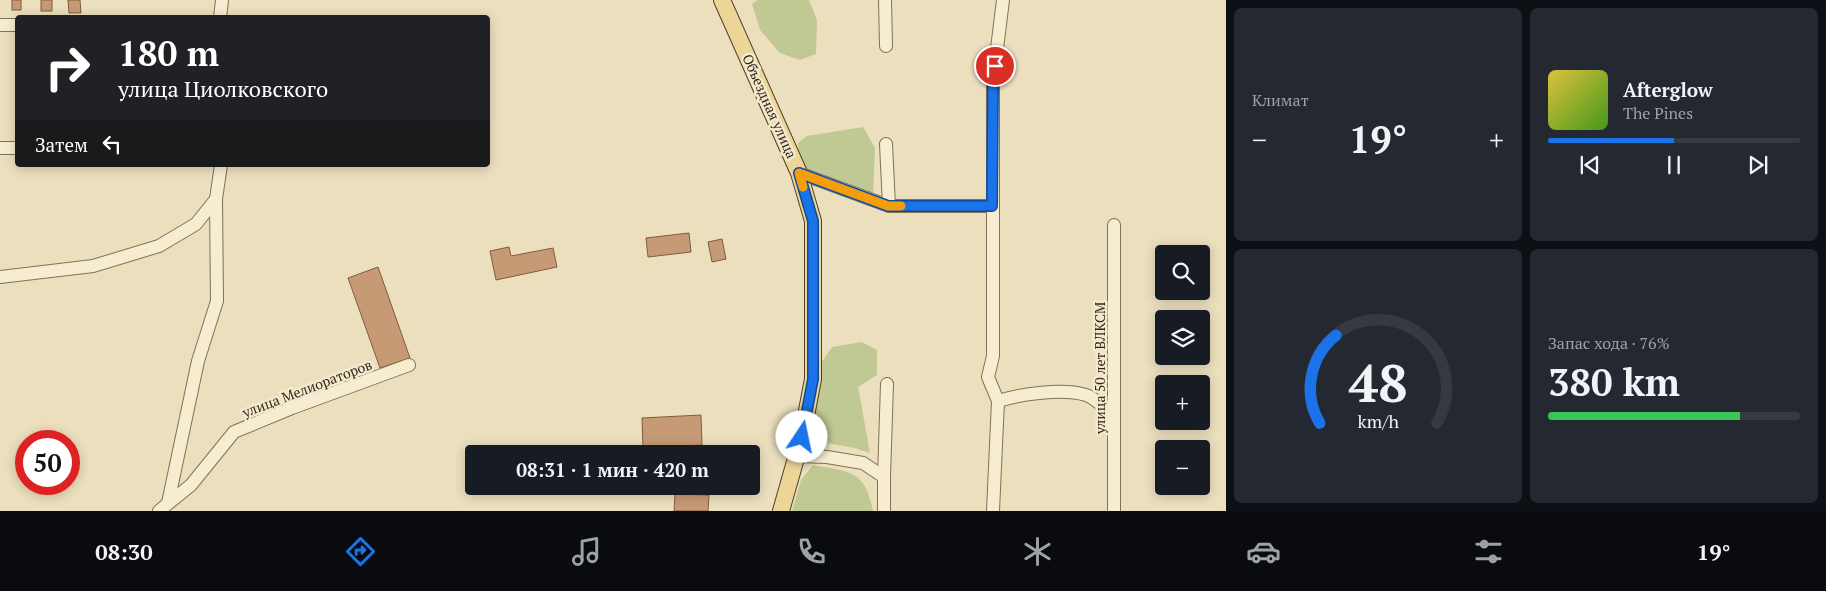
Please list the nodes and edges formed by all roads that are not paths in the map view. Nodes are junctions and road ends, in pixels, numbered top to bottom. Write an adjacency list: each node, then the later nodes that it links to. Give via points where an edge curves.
1 (222, 0): 5 (street)
2 (724, 0): 13 (main road, Объездная улица)
3 (885, 0): 8 (street)
4 (1002, 0): 16 (street, via 993,81)
5 (220, 15)
6 (0, 25): 7 (street)
7 (15, 25)
8 (886, 46)
9 (886, 144): 15 (street)
10 (0, 148): 11 (street)
11 (15, 148)
12 (220, 167): 14 (street)
13 (799, 173): 15 (street); 23 (main road, Объездная улица, via 813,221 813,379)
14 (216, 200): 18 (street, via 196,224 159,246 93,266); 25 (street, via 217,301 198,361)
15 (888, 206): 16 (street)
16 (992, 206): 21 (street, via 993,356 988,376)
17 (1114, 225): 22 (street, улица 50 лет ВЛКСМ)
18 (0, 277)
19 (408, 365): 25 (street, улица Мелиораторов, via 234,432 190,485)
20 (888, 384): 24 (street)
21 (998, 401): 22 (street, via 1050,392 1087,395 1105,408); 28 (street)
22 (1115, 448): 29 (street, улица 50 лет ВЛКСМ)
23 (797, 456): 24 (street, via 863,462); 26 (main road, Объездная улица)
24 (884, 477): 27 (street)
25 (164, 507)
26 (781, 511)
27 (884, 511)
28 (993, 511)
29 (1114, 511)

